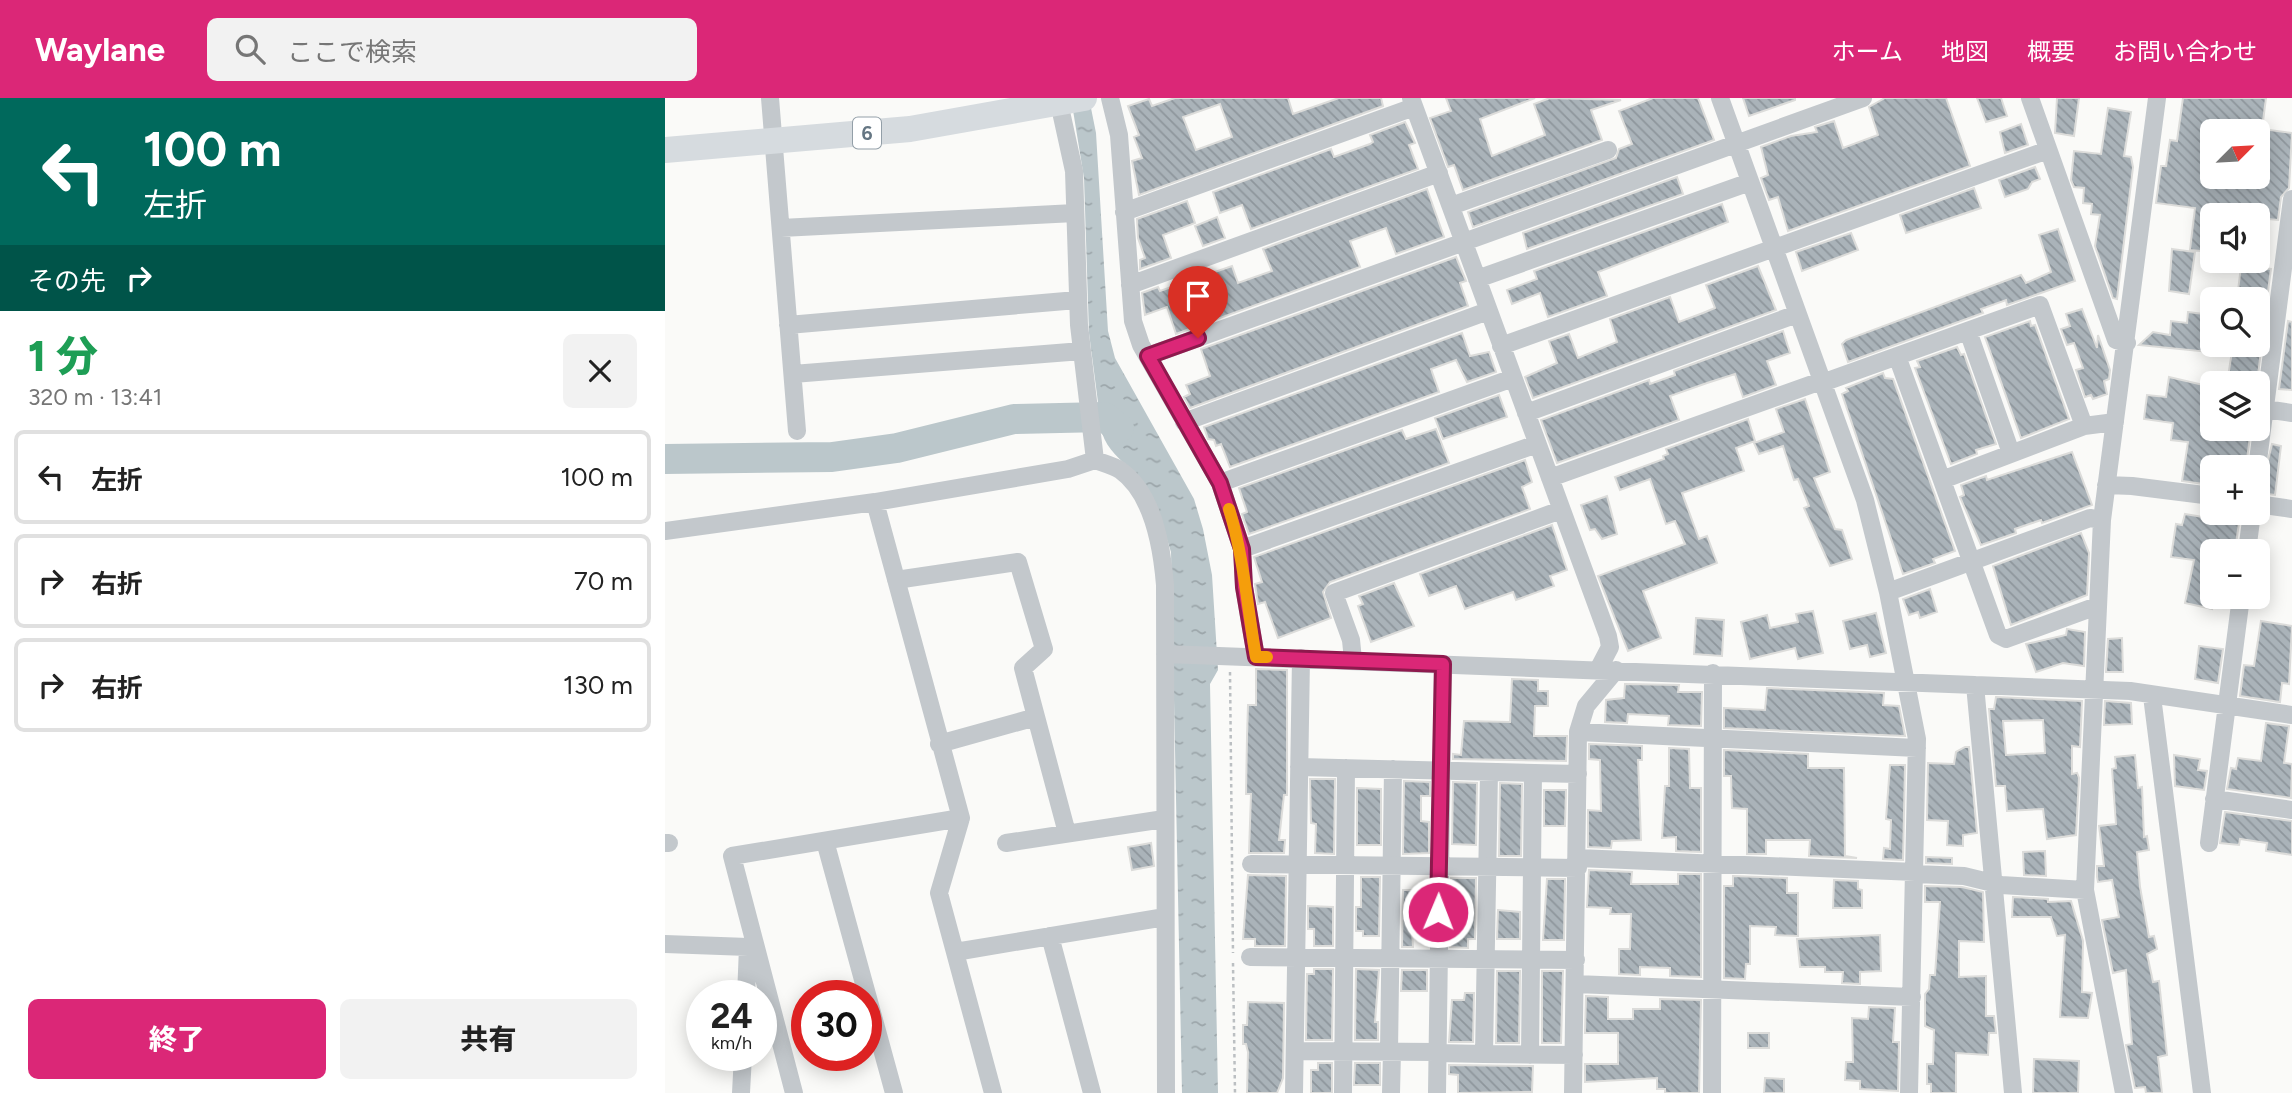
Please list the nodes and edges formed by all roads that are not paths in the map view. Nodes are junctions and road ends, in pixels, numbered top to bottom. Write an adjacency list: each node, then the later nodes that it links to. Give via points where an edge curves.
1 (770, 98): 9 (street)
2 (1110, 98): 18 (street, via 1119,135)
3 (1720, 98): 10 (street)
4 (1863, 98): 10 (street)
5 (2030, 98): 13 (street)
6 (2157, 98): 31 (street)
7 (1067, 101): 9 (main road, 6, via 909,129); 19 (street)
8 (1413, 102): 14 (street); 18 (street)
9 (773, 141): 11 (main road, 6); 21 (street)
10 (1737, 144): 15 (street); 22 (street)
11 (665, 150)
12 (1608, 150): 17 (street)
13 (2048, 150): 23 (street); 31 (street, via 2116,340)
14 (1439, 173): 17 (street); 25 (street)
15 (1750, 182): 23 (street); 24 (street)
16 (2292, 199): 20 (street)
17 (1451, 206): 22 (street)
18 (1124, 212): 25 (street)
19 (1075, 213): 21 (street); 26 (street)
20 (2290, 224): 36 (street)
21 (781, 228): 29 (street)
22 (1463, 242): 24 (street); 34 (street)
23 (1773, 248): 28 (street); 32 (street)
24 (1477, 279): 27 (street)
25 (1130, 285): 34 (street, via 1133,321)
26 (1077, 300): 29 (street); 33 (street)
27 (1488, 311): 32 (street); 43 (street)
28 (1797, 314): 39 (street); 41 (street)
29 (789, 325): 37 (street)
30 (1968, 331): 35 (street); 45 (street, via 2040,305); 48 (street)
31 (2127, 343): 44 (street)
32 (1501, 346): 38 (street)
33 (1082, 351): 37 (street); 49 (street)
34 (1148, 356): 43 (street)
35 (1897, 356): 39 (street); 51 (street)
36 (2270, 372)
37 (793, 374): 46 (street)
38 (1513, 378): 41 (street); 52 (street)
39 (1822, 382): 50 (street); 64 (street, via 1865,500)
40 (2270, 410): 42 (street)
41 (1526, 412): 47 (street)
42 (2292, 413)
43 (1184, 422): 52 (street)
44 (2115, 422): 45 (street); 53 (street)
45 (2084, 426): 48 (street)
46 (797, 431)
47 (1537, 444): 50 (street); 61 (street)
48 (2011, 453): 51 (street)
49 (1095, 460): 55 (street, via 1068,469); 67 (street, via 1121,471 1150,514 1163,558)
50 (1549, 478): 58 (street)
51 (1942, 480): 62 (street)
52 (1220, 483): 61 (street)
53 (2106, 485): 54 (street); 59 (street)
54 (2200, 494)
55 (875, 502): 60 (street); 63 (street)
56 (2270, 506): 57 (street)
57 (2292, 509)
58 (1561, 510): 70 (street, via 1334,593 1351,640); 72 (street, via 1608,636)
59 (2102, 520): 62 (street, via 2090,518); 65 (street)
60 (665, 531)
61 (1242, 549): 68 (street)
62 (1971, 562): 64 (street); 65 (street, via 1998,635 2006,639)
63 (896, 580): 80 (street, via 1018,562 1044,649 1023,668); 83 (street)
64 (1888, 592): 74 (street)
65 (2097, 606): 75 (street)
66 (2239, 609): 78 (street)
67 (1168, 654): 68 (street); 95 (street)
68 (1256, 657): 69 (street)
69 (1301, 658): 70 (street); 85 (street)
70 (1353, 660): 71 (street)
71 (1443, 664): 72 (street); 88 (street)
72 (1607, 670): 73 (street); 81 (street, via 1586,706)
73 (1713, 673): 74 (street); 82 (street)
74 (1905, 677): 76 (street); 84 (street)
75 (2093, 682): 76 (street); 77 (street); 111 (street)
76 (1975, 685): 110 (street)
77 (2152, 696): 78 (street); 152 (street)
78 (2226, 706): 79 (street); 92 (street)
79 (2292, 715)
80 (1036, 717): 83 (street); 96 (street)
81 (1578, 732): 82 (street); 91 (street)
82 (1713, 739): 84 (street); 103 (street)
83 (939, 744): 94 (street)
84 (1917, 748): 109 (street)
85 (1299, 766): 86 (street); 100 (street)
86 (1346, 768): 87 (street); 101 (street)
87 (1393, 769): 88 (street); 105 (street)
88 (1439, 771): 89 (street); 106 (street)
89 (1489, 772): 90 (street); 107 (street)
90 (1533, 773): 91 (street); 108 (street)
91 (1578, 774): 102 (street)
92 (2214, 799): 93 (street); 98 (street)
93 (2292, 810)
94 (961, 818): 97 (street); 116 (street, via 939,893)
95 (1164, 820): 96 (street); 112 (street)
96 (1067, 833): 99 (street)
97 (825, 841): 115 (street, via 732,856); 139 (street)
98 (2209, 842)
99 (1006, 843)
100 (1296, 863): 101 (street); 104 (street); 118 (street)
101 (1346, 863): 105 (street); 119 (street)
102 (1578, 863): 103 (street); 108 (street); 124 (street)
103 (1713, 863): 109 (street); 127 (street)
104 (1251, 864)
105 (1392, 864): 106 (street); 120 (street)
106 (1439, 865): 107 (street); 121 (street)
107 (1488, 866): 108 (street); 122 (street)
108 (1532, 867): 123 (street)
109 (1915, 873): 110 (street, via 1964,876); 128 (street)
110 (1993, 884): 111 (street); 150 (street)
111 (2085, 890): 151 (street)
112 (1165, 917): 113 (street); 142 (street)
113 (1050, 936): 116 (street); 141 (street)
114 (665, 944): 115 (street)
115 (751, 947): 125 (street); 138 (street)
116 (955, 952): 140 (street)
117 (1250, 957): 118 (street)
118 (1296, 957): 119 (street); 129 (street)
119 (1345, 958): 120 (street); 130 (street)
120 (1391, 958): 121 (street); 131 (street)
121 (1438, 958): 122 (street); 132 (street)
122 (1486, 959): 123 (street); 133 (street)
123 (1531, 959): 124 (street); 134 (street)
124 (1576, 960): 126 (street)
125 (748, 980)
126 (1575, 985): 127 (street); 135 (street)
127 (1712, 991): 128 (street); 148 (street)
128 (1912, 998): 149 (street)
129 (1295, 1051): 130 (street); 143 (street)
130 (1343, 1051): 131 (street); 144 (street)
131 (1391, 1051): 132 (street); 145 (street)
132 (1437, 1052): 133 (street); 146 (street)
133 (1484, 1054): 134 (street)
134 (1530, 1055): 135 (street)
135 (1574, 1055): 147 (street)
136 (742, 1071): 137 (street)
137 (741, 1093)
138 (794, 1093)
139 (894, 1093)
140 (993, 1093)
141 (1092, 1093)
142 (1166, 1093)
143 (1294, 1093)
144 (1343, 1093)
145 (1391, 1093)
146 (1437, 1093)
147 (1573, 1093)
148 (1711, 1093)
149 (1909, 1093)
150 (2013, 1093)
151 (2124, 1093)
152 (2202, 1093)

